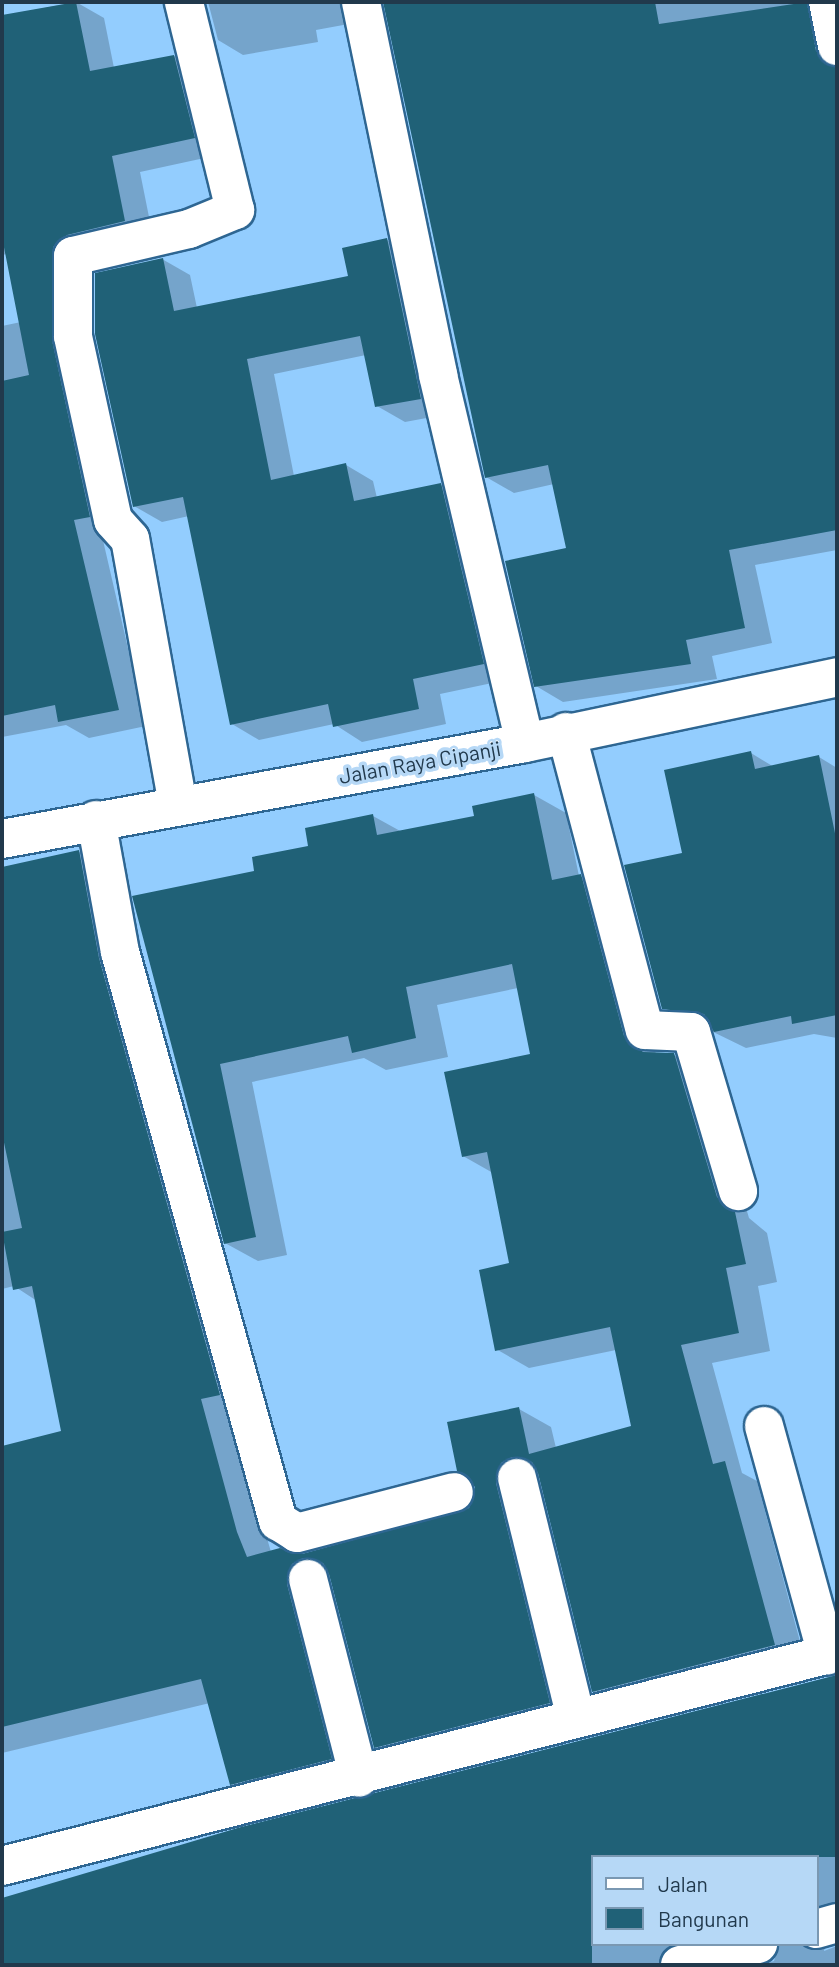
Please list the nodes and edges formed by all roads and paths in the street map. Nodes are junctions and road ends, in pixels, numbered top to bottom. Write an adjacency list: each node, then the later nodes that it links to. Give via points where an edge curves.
1 (184, 2): 8 (street, via 235,210 189,229 74,256 73,336 113,520 130,539)
2 (361, 2): 7 (street, via 438,375)
3 (828, 2): 4 (street)
4 (837, 46)
5 (837, 677): 6 (street, Jalan Raya Cipanji)
6 (566, 732): 7 (street, Jalan Raya Cipanji); 11 (street, via 645,1030 691,1032)
7 (525, 743): 8 (street, Jalan Raya Cipanji)
8 (178, 805): 9 (street, Jalan Raya Cipanji)
9 (96, 820): 10 (street, Jalan Raya Cipanji); 14 (street, via 120,952 278,1521 297,1533)
10 (2, 839)
11 (738, 1191)
12 (764, 1426): 16 (street)
13 (517, 1478): 17 (street)
14 (454, 1492)
15 (308, 1579): 18 (street)
16 (832, 1654): 17 (street)
17 (575, 1715): 18 (street)
18 (359, 1778): 19 (street)
19 (2, 1866)
20 (837, 1923): 21 (street)
21 (818, 1928)
22 (751, 1946): 23 (street)
23 (680, 1965)

